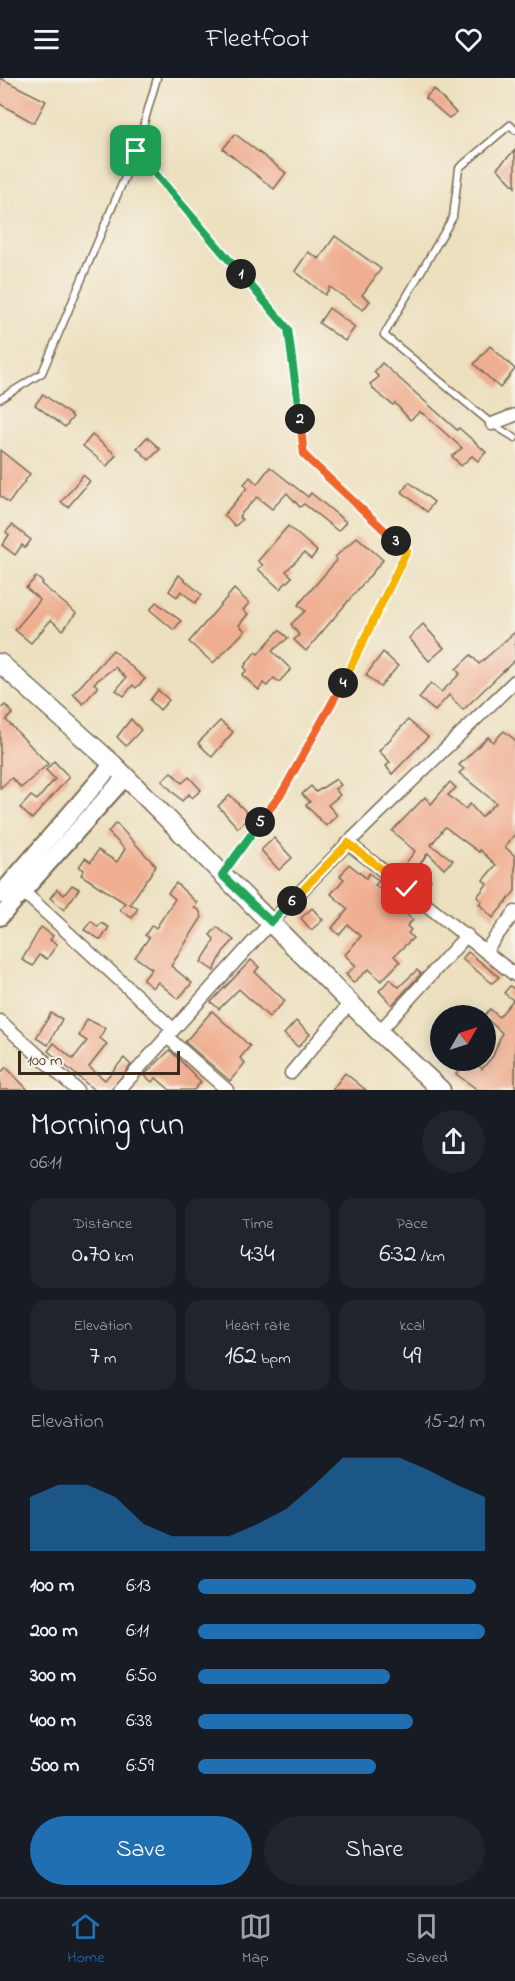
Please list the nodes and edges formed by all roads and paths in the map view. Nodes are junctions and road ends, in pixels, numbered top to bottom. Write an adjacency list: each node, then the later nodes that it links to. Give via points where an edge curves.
1 (157, 78): 3 (lane)
2 (515, 130): 6 (lane, via 510,124 459,168 453,217 384,335)
3 (136, 151): 4 (lane, via 42,374); 12 (lane, via 288,329 304,455 407,551 344,682 283,791)
4 (0, 399)
5 (515, 415): 6 (street)
6 (492, 424): 7 (lane)
7 (515, 438)
8 (0, 663): 10 (main road)
9 (515, 681): 11 (street)
10 (119, 771): 12 (main road); 13 (street)
11 (348, 843): 17 (street); 18 (street)
12 (222, 875): 17 (main road)
13 (17, 886): 14 (street); 16 (street); 23 (street)
14 (0, 895)
15 (515, 912): 19 (street)
16 (0, 917)
17 (271, 922): 21 (main road); 23 (street)
18 (467, 935): 19 (street); 24 (street)
19 (485, 951): 20 (street)
20 (515, 975)
21 (350, 1003): 24 (main road); 25 (street)
22 (0, 1021): 26 (street)
23 (170, 1032): 27 (street); 28 (street)
24 (379, 1032): 29 (main road)
25 (291, 1073)
26 (77, 1090)
27 (119, 1090)
28 (227, 1090)
29 (441, 1090)

